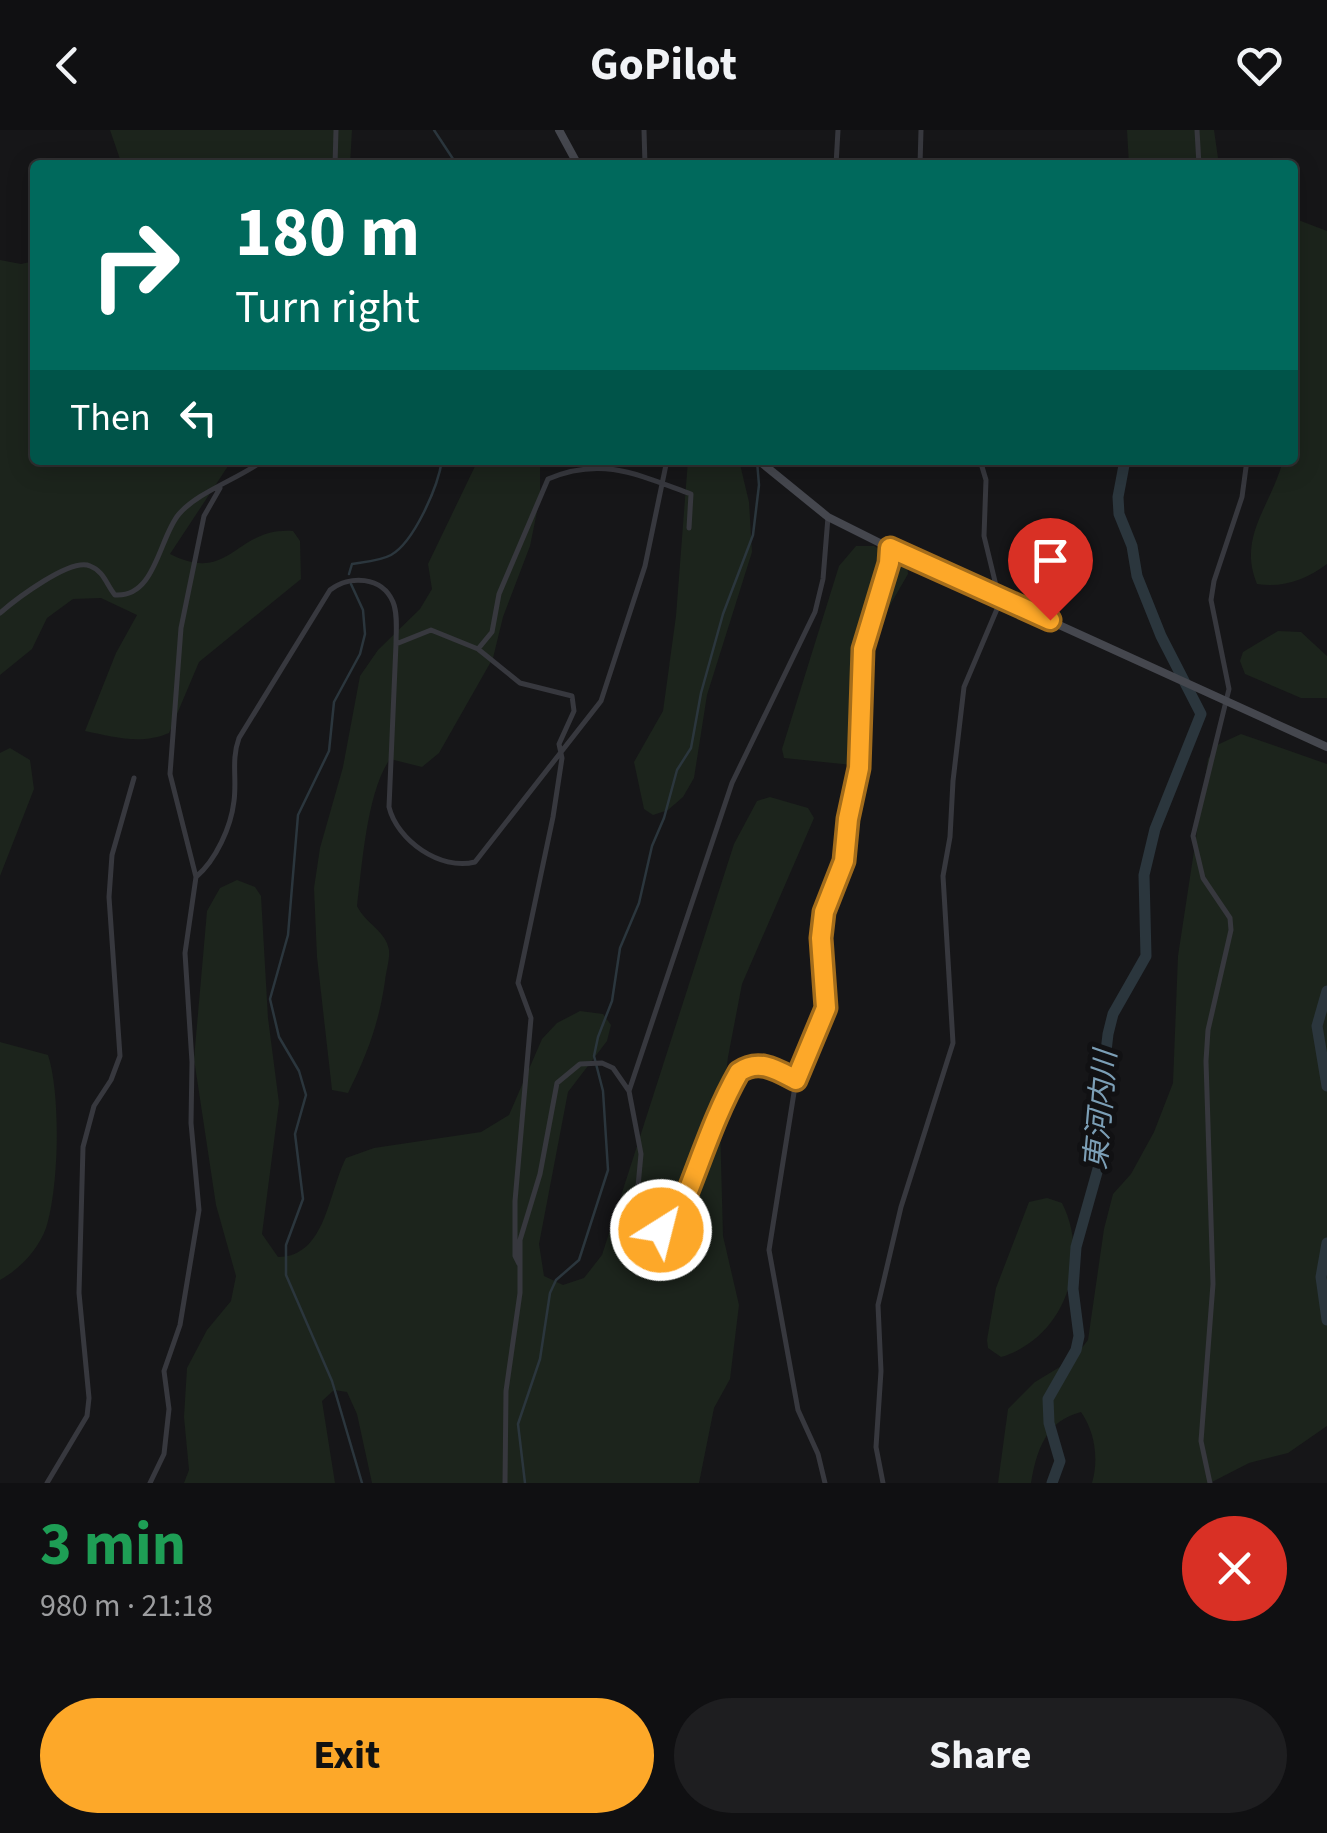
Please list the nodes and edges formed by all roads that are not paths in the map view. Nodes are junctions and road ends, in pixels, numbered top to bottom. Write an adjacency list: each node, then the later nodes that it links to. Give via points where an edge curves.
1 (336, 130): 7 (street)
2 (559, 130): 8 (street)
3 (644, 130): 9 (street)
4 (838, 130): 10 (street)
5 (921, 130): 11 (street)
6 (1197, 130): 12 (street)
7 (335, 160)
8 (575, 160)
9 (644, 160)
10 (836, 160)
11 (920, 160)
12 (1199, 160)
13 (256, 465): 19 (street)
14 (666, 465): 18 (street)
15 (764, 465): 20 (street)
16 (982, 465): 23 (street)
17 (1247, 465): 27 (street, via 1211,600)
18 (661, 483): 21 (street, via 691,494); 26 (street, via 602,466 548,479 499,594 492,632); 29 (street, via 645,566 606,687)
19 (220, 488): 24 (street, via 179,513 150,575 128,593 115,596 91,566 74,565); 31 (street, via 204,516 182,628 170,774)
20 (828, 517): 22 (street); 33 (street, via 815,612 732,783)
21 (689, 528)
22 (890, 548): 23 (street); 32 (street, via 863,649 859,768 844,861 824,912 826,1008)
23 (995, 595): 27 (street); 39 (street, via 1000,602 964,687 944,876 953,1043 878,1305 876,1447)
24 (0, 612)
25 (396, 644): 26 (street, via 432,630); 29 (street, via 389,807 407,840 454,864 475,862); 31 (street, via 388,593 357,578 330,590 239,738 234,801 210,866)
26 (478, 649): 29 (street, via 520,683 572,696)
27 (1226, 701): 28 (street); 40 (street, via 1193,836 1203,878 1231,930 1206,1061 1213,1284 1202,1441)
28 (1327, 747)
29 (560, 754): 34 (street, via 554,817 518,982 531,1018 515,1202)
30 (134, 778): 35 (street, via 112,855 109,897 120,1056 94,1106 83,1148 79,1293 87,1416)
31 (196, 877): 36 (street, via 185,954 199,1210 180,1325 164,1371 166,1443)
32 (796, 1080): 33 (street, via 769,1066 739,1072 674,1225 661,1230 635,1219 640,1154); 38 (street, via 769,1250 798,1410)
33 (629, 1092): 34 (street, via 623,1078 602,1063 572,1068 557,1084)
34 (519, 1264): 37 (street)
35 (47, 1483)
36 (150, 1483)
37 (505, 1483)
38 (824, 1483)
39 (882, 1483)
40 (1210, 1483)

